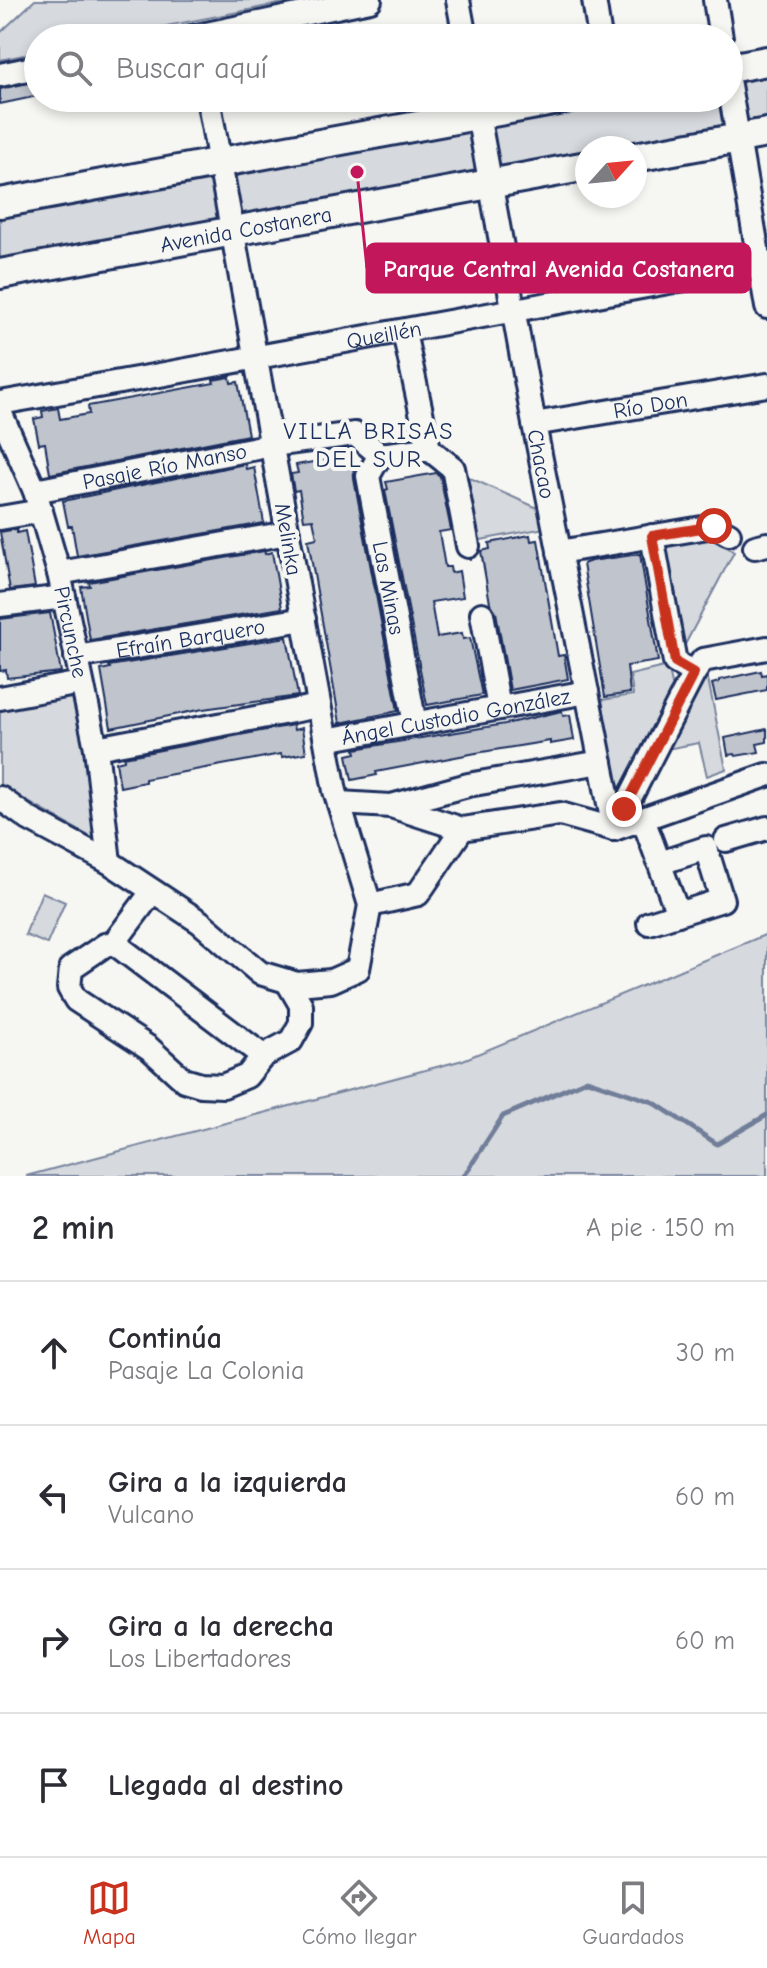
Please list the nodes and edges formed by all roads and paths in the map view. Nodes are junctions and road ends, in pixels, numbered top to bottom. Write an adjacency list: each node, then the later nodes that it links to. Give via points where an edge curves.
1 (370, 0): 5 (street)
2 (458, 0): 6 (street)
3 (594, 0): 7 (street)
4 (715, 0): 8 (street)
5 (256, 24)
6 (462, 24)
7 (598, 24)
8 (719, 24)
9 (767, 61): 10 (main road)
10 (743, 65)
11 (24, 70): 12 (street)
12 (0, 75)
13 (211, 112): 20 (street, Melinka)
14 (449, 112): 20 (main road)
15 (478, 112): 22 (street, Chacao)
16 (734, 112): 18 (street)
17 (767, 133): 18 (main road)
18 (738, 139): 19 (main road); 25 (street)
19 (647, 155)
20 (220, 162): 23 (main road); 24 (street, Melinka)
21 (575, 168): 22 (main road, Avenida Costanera)
22 (491, 184): 24 (main road, Avenida Costanera); 28 (street, Chacao)
23 (0, 203)
24 (233, 231): 26 (main road, Avenida Costanera); 30 (street, Melinka)
25 (763, 265): 27 (street); 28 (street, Queillén)
26 (0, 274)
27 (767, 307)
28 (513, 309): 29 (street, Queillén); 34 (street, Chacao)
29 (404, 332): 30 (street, Queillén); 36 (street)
30 (256, 359): 32 (street, Queillén); 35 (street, Melinka)
31 (767, 385): 34 (street, Río Don)
32 (0, 403)
33 (0, 412): 38 (street, Pircunche)
34 (534, 424): 44 (street, Chacao)
35 (272, 445): 37 (street, Pasaje Río Manso, via 355,434); 38 (street, Pasaje Río Manso); 40 (street, Melinka)
36 (429, 449): 37 (street); 43 (street, via 453,468)
37 (380, 455): 58 (street, Las Minas, via 368,476)
38 (38, 501): 39 (street, Pasaje Río Manso); 45 (street, Pircunche)
39 (0, 518)
40 (288, 533): 45 (street); 49 (street, Melinka)
41 (729, 534): 42 (street, via 714,526)
42 (652, 536): 44 (street); 52 (street, via 675,662)
43 (468, 546)
44 (559, 552): 54 (street, Chacao)
45 (59, 573): 46 (street, Pircunche)
46 (64, 597): 47 (street); 51 (street, Pircunche)
47 (0, 605)
48 (482, 614): 57 (street)
49 (304, 619): 51 (street, Efraín Barquero); 56 (street, Melinka)
50 (767, 648): 52 (street, via 703,660)
51 (76, 657): 53 (street, Pircunche)
52 (694, 673): 69 (street)
53 (81, 683): 55 (street); 60 (street, Pircunche)
54 (587, 692): 57 (street, Ángel Custodio González); 61 (street, Chacao)
55 (0, 698)
56 (319, 706): 59 (street, Melinka); 60 (street, Ángel Custodio González)
57 (499, 708): 58 (street, Ángel Custodio González)
58 (415, 724): 59 (street, Ángel Custodio González)
59 (326, 740): 63 (street, Melinka)
60 (96, 748): 71 (street, Pircunche)
61 (601, 762): 65 (street, via 468,785); 69 (street, Chacao)
62 (767, 775): 66 (street)
63 (337, 797): 65 (street); 74 (street, Melinka)
64 (0, 798): 71 (street)
65 (391, 806): 68 (street)
66 (643, 819): 69 (street); 72 (street)
67 (767, 828): 70 (street)
68 (462, 829): 69 (street, via 560,814); 74 (street, via 418,894)
69 (614, 829)
70 (726, 840)
71 (109, 862): 73 (street)
72 (660, 863): 75 (street); 75 (street, via 706,848 722,900)
73 (152, 892): 77 (street); 78 (street, via 200,922 260,973)
74 (370, 905): 78 (street, via 358,969 331,981)
75 (678, 914): 76 (street)
76 (649, 923)
77 (114, 943): 79 (street); 79 (street, via 71,968 69,988 76,1000 149,1048 184,1080 223,1086 247,1076)
78 (287, 981): 79 (street, via 301,1005 301,1023 291,1041)
79 (263, 1056)

